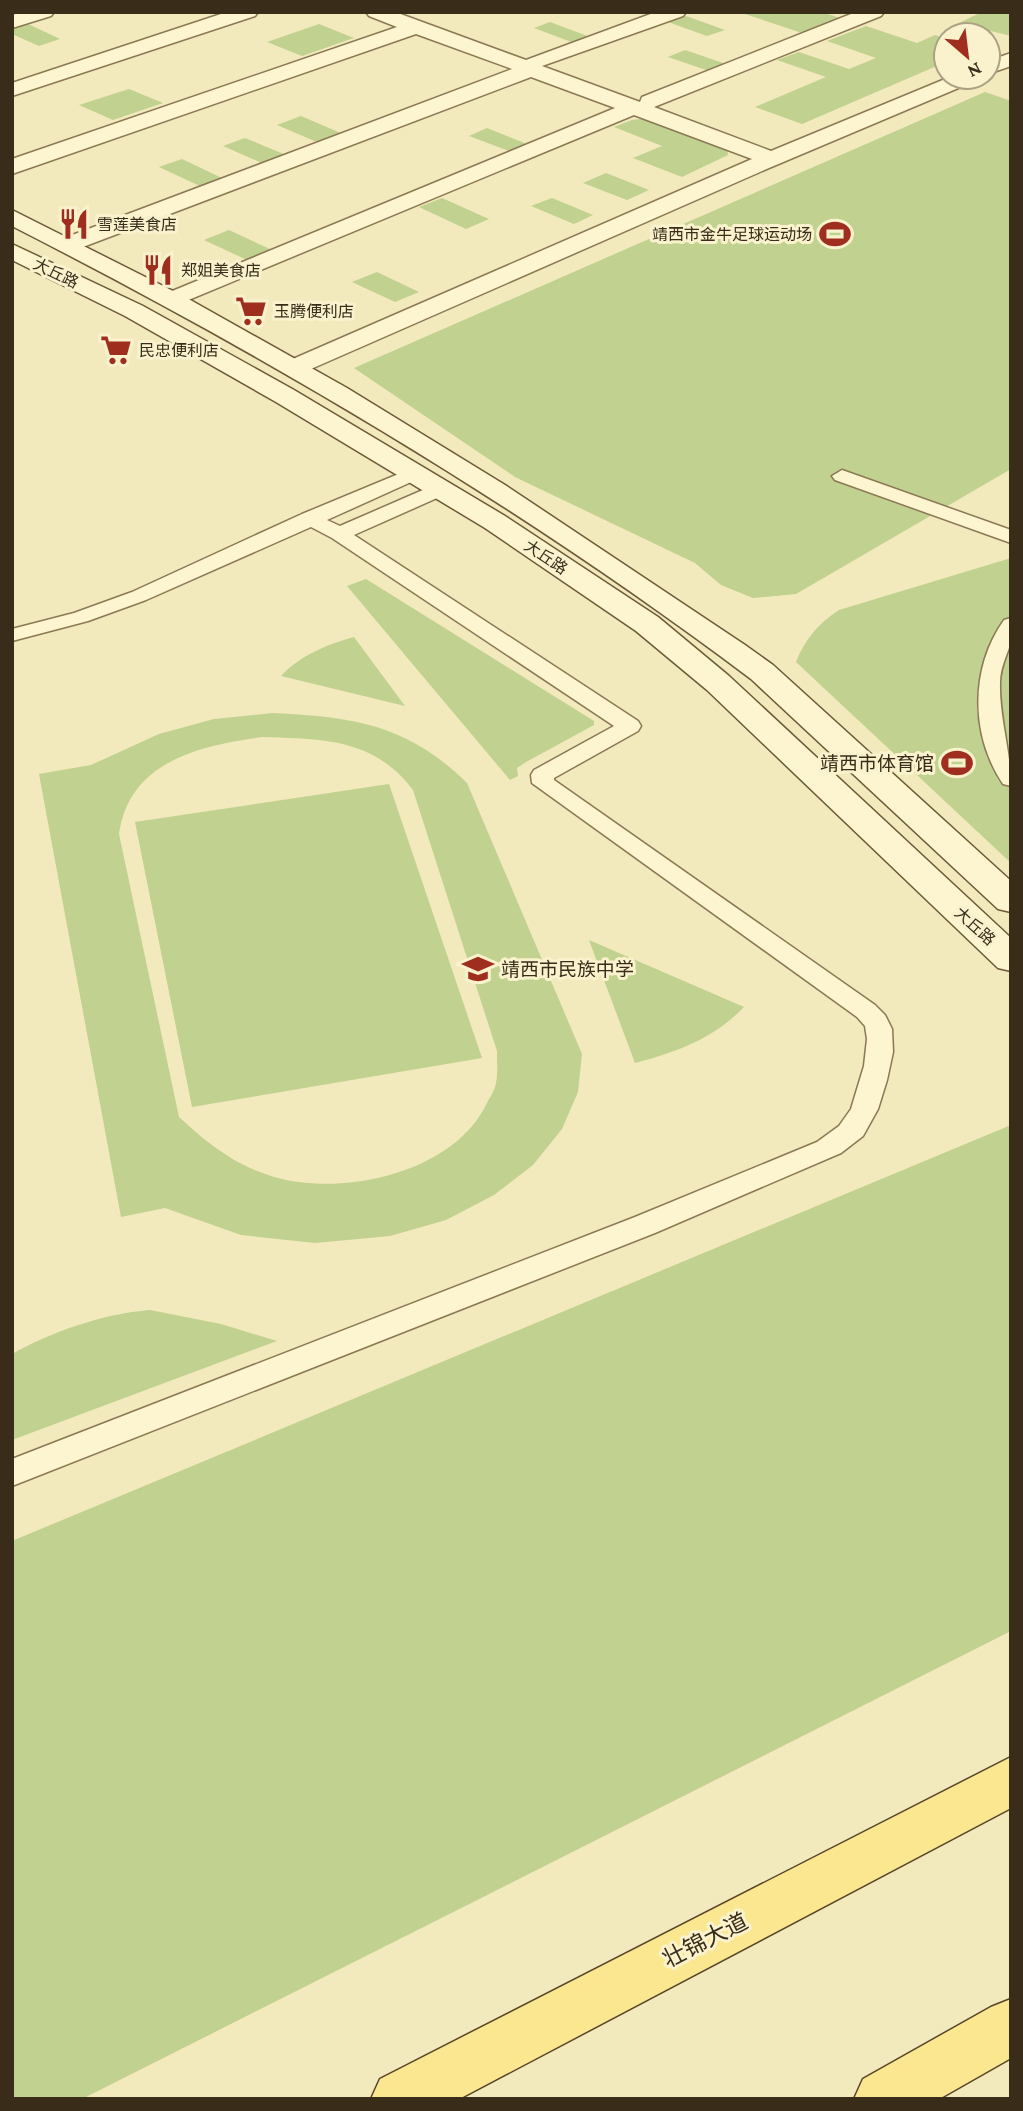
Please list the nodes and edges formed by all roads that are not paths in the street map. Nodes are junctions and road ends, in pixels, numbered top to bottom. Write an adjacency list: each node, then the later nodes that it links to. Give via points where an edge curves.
1 (44, 12): 7 (street)
2 (248, 12): 11 (street)
3 (376, 12): 8 (street)
4 (395, 12): 8 (street)
5 (676, 12): 9 (street)
6 (874, 12): 13 (street)
7 (12, 22)
8 (426, 22): 9 (street); 15 (street)
9 (533, 65): 13 (street); 17 (street)
10 (932, 80): 14 (street)
11 (12, 90)
12 (932, 91): 14 (street)
13 (643, 104): 14 (street); 19 (street)
14 (771, 153): 20 (street)
15 (12, 167)
16 (12, 217): 17 (street, 大丘路)
17 (67, 244): 19 (street, 大丘路)
18 (12, 251): 21 (street, 大丘路, via 134,311)
19 (174, 299): 20 (street, 大丘路)
20 (289, 365): 30 (street, 大丘路, via 532,512 762,672)
21 (413, 474): 23 (street, 大丘路); 24 (lane)
22 (842, 476): 26 (lane)
23 (439, 490): 25 (lane); 31 (street, 大丘路, via 495,522 683,654)
24 (309, 518): 25 (lane); 28 (lane, via 139,596)
25 (339, 534): 32 (lane, via 629,726 542,775 543,783 866,1011 879,1024 882,1041 866,1103 854,1128 816,1154)
26 (1011, 537)
27 (1011, 624): 29 (lane, via 995,653 989,681 994,748)
28 (12, 635)
29 (1011, 779)
30 (1011, 901)
31 (1011, 959)
32 (12, 1473)
33 (1011, 1782): 35 (main road, 壮锦大道)
34 (1011, 2027): 36 (main road)
35 (400, 2099)
36 (883, 2099)

